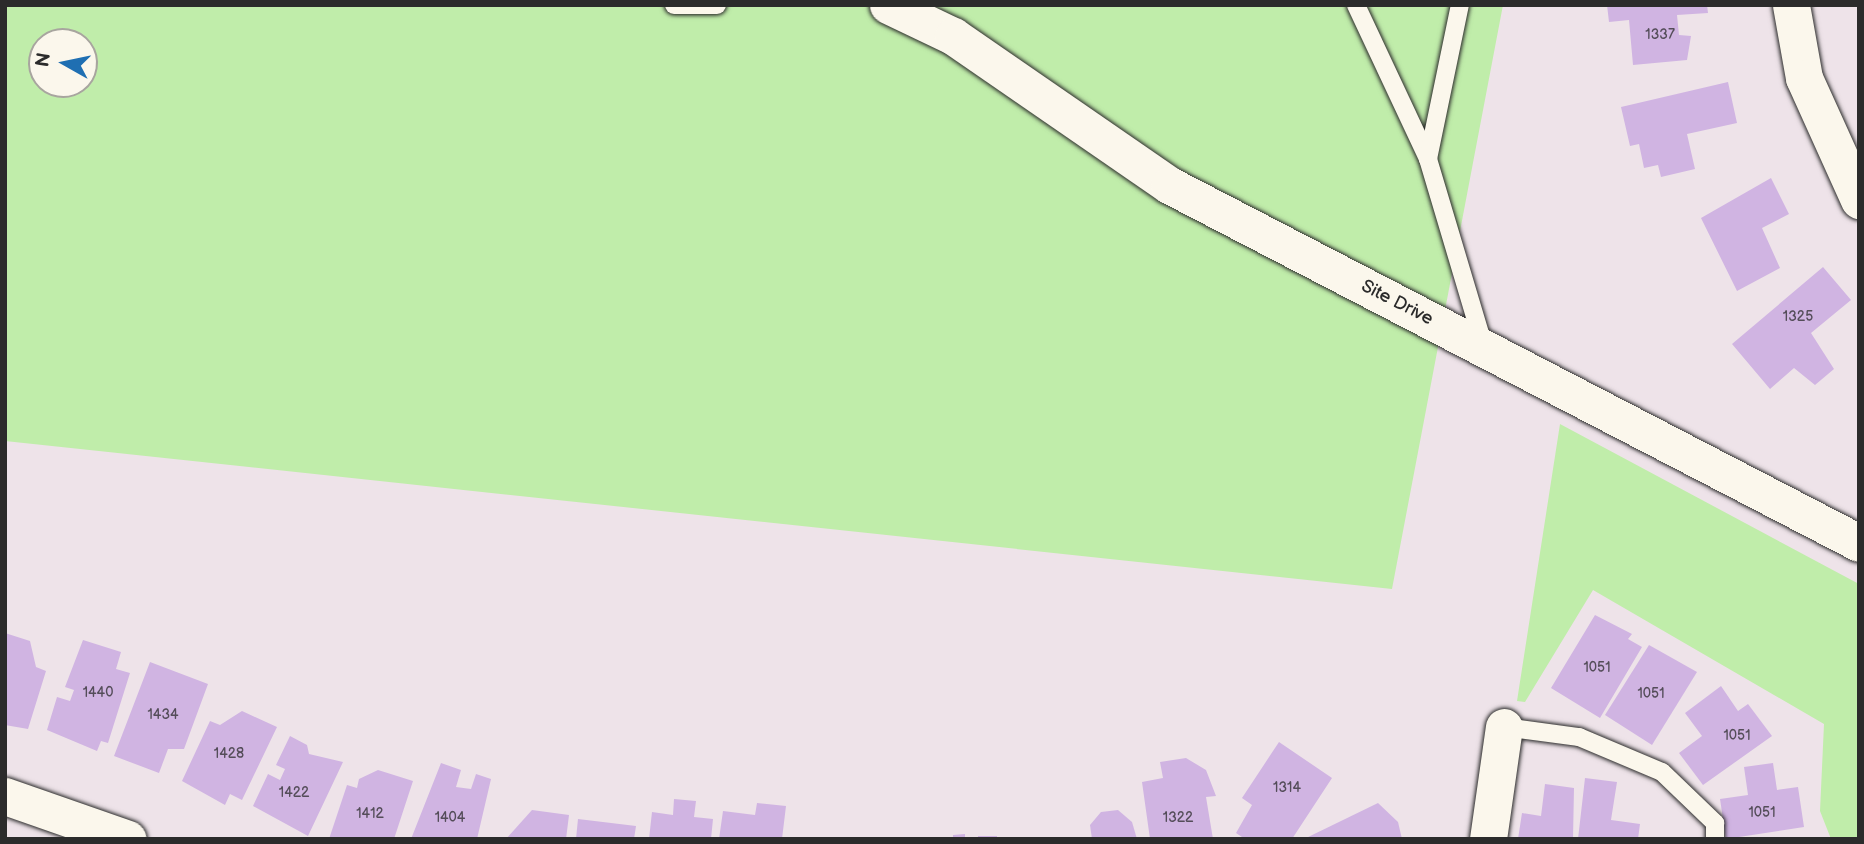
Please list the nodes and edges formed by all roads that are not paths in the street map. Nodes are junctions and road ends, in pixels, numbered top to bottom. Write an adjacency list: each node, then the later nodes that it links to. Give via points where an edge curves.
1 (674, 5): 2 (lane)
2 (717, 5)
3 (888, 5): 9 (street, Site Drive, via 953,36 1169,185)
4 (1356, 5): 7 (lane)
5 (1460, 5): 7 (lane)
6 (1791, 5): 8 (street, via 1804,78)
7 (1428, 159): 9 (lane)
8 (1859, 200)
9 (1485, 347): 10 (street, Site Drive)
10 (1859, 543)
11 (1504, 726): 14 (street); 15 (lane, via 1579,737 1662,772 1715,823)
12 (5, 796): 13 (street)
13 (128, 839)
14 (1488, 839)
15 (1715, 839)

